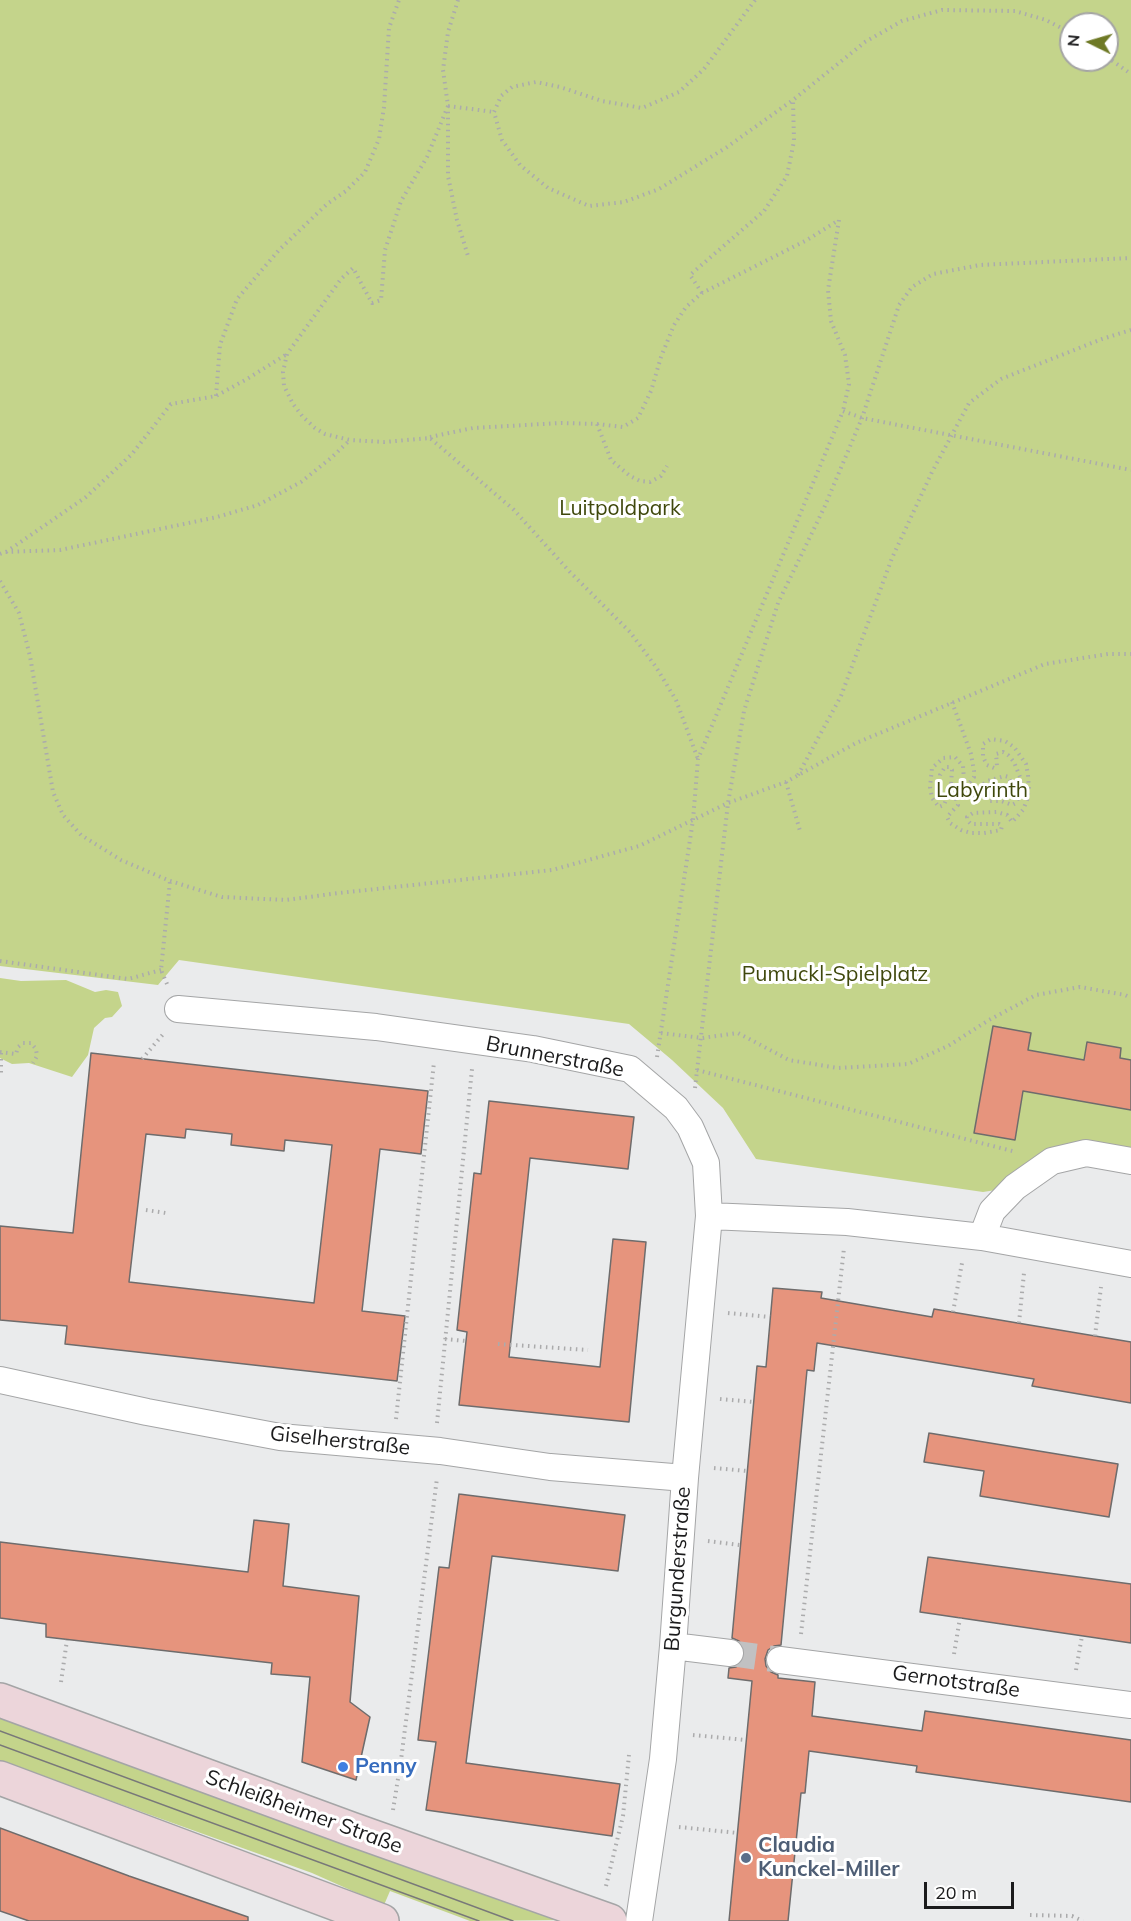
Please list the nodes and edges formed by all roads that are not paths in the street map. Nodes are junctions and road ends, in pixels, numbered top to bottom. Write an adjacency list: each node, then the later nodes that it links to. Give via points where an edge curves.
1 (173, 1019): 3 (street, Brunnerstraße, via 376,1027 533,1049 630,1069 676,1108 690,1127 706,1163)
2 (1131, 1161): 4 (street, via 1086,1153 1052,1161 1015,1187)
3 (709, 1216): 4 (street, via 847,1222); 7 (street, Burgunderstraße)
4 (974, 1236): 5 (street)
5 (1131, 1264)
6 (0, 1380): 7 (street, Giselherstraße, via 280,1437)
7 (685, 1478): 8 (street, Burgunderstraße)
8 (673, 1646): 9 (street); 16 (street, Burgunderstraße)
9 (730, 1653)
10 (789, 1661): 12 (street, Gernotstraße)
11 (0, 1700): 15 (main road, Schleißheimer Straße)
12 (1131, 1705)
13 (0, 1778): 14 (main road)
14 (382, 1921)
15 (610, 1921)
16 (639, 1921)

